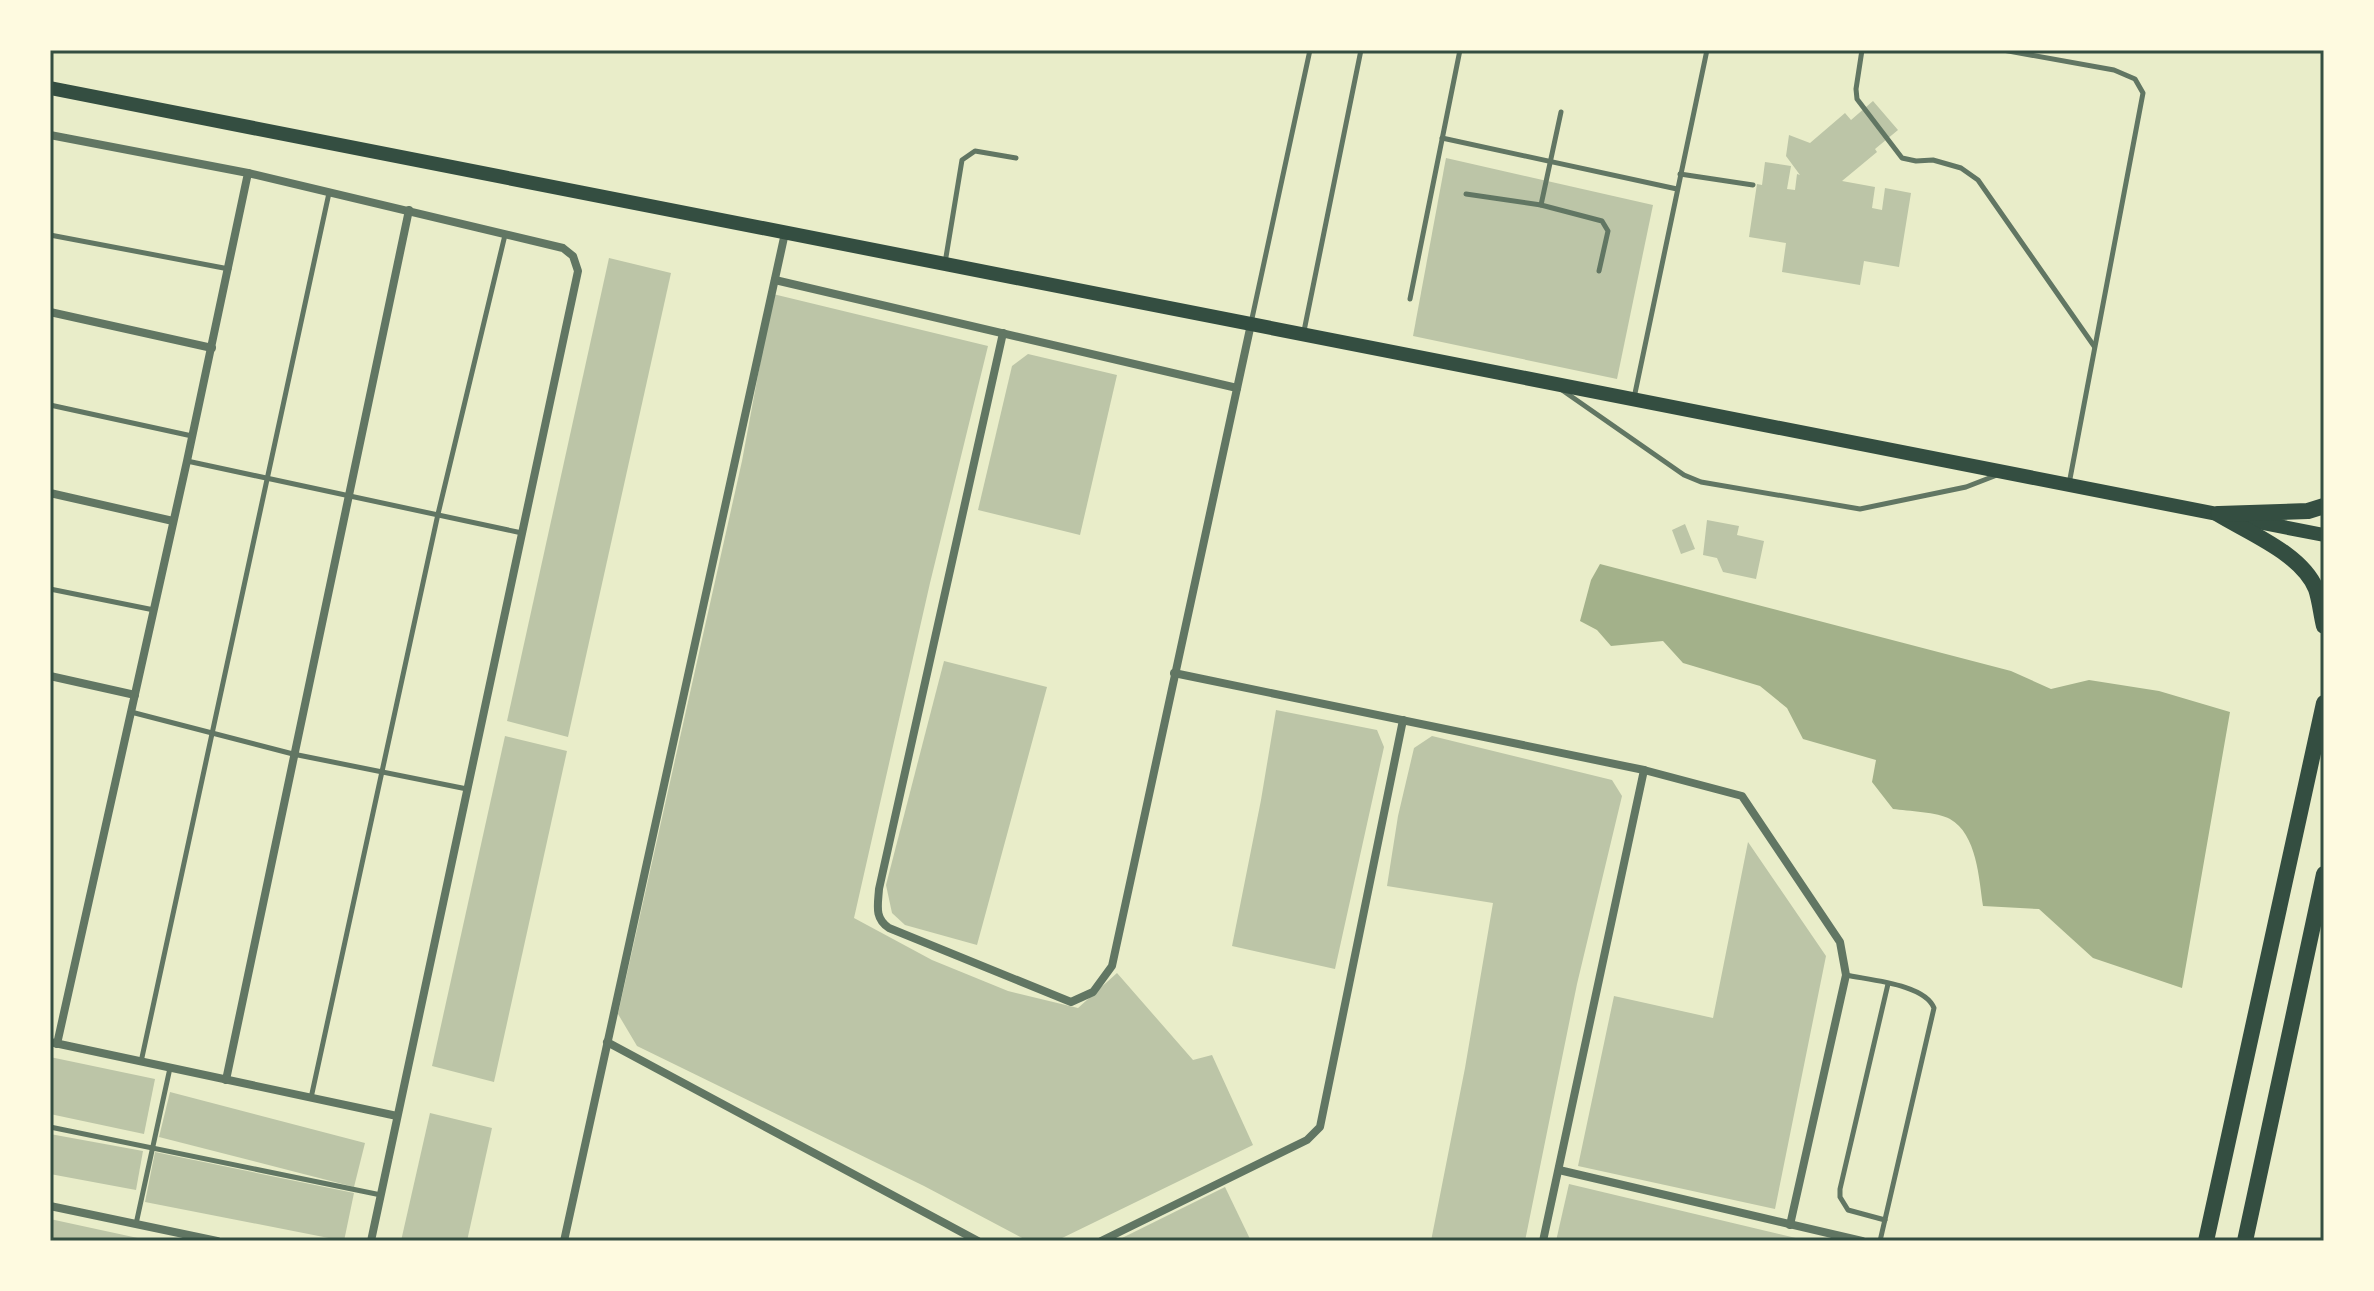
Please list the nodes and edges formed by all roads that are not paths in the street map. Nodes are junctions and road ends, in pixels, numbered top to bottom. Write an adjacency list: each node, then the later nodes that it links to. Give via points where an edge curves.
1 (1310, 50): 30 (lane)
2 (1361, 50): 32 (lane)
3 (1460, 50): 10 (lane)
4 (1707, 50): 14 (lane)
5 (1862, 50): 33 (lane, via 1857,99 1895,152 1964,169 1978,180)
6 (2003, 50): 33 (lane, via 2114,70 2142,88)
7 (50, 88): 21 (main road)
8 (1561, 112): 12 (lane)
9 (50, 135): 13 (street)
10 (1442, 138): 12 (lane); 28 (lane)
11 (1016, 158): 24 (lane, via 975,151 962,160)
12 (1551, 162): 16 (lane); 19 (lane)
13 (248, 173): 17 (street); 25 (street)
14 (1680, 174): 15 (lane); 16 (lane)
15 (1753, 185)
16 (1677, 189): 37 (lane)
17 (329, 192): 20 (street); 42 (lane)
18 (1466, 194): 19 (lane)
19 (1541, 205): 26 (lane, via 1606,225)
20 (409, 210): 22 (street); 45 (street)
21 (785, 233): 24 (main road); 27 (street)
22 (505, 234): 47 (lane); 50 (street, via 563,248 573,256 578,271)
23 (50, 235): 25 (lane)
24 (945, 264): 30 (main road)
25 (229, 269): 34 (street)
26 (1599, 271)
27 (775, 280): 31 (street); 69 (street)
28 (1410, 299)
29 (50, 312): 34 (street)
30 (1251, 324): 32 (main road); 36 (street)
31 (1003, 333): 36 (street); 55 (street, via 879,889 877,912 884,924 1063,1001 1093,992 1112,966)
32 (1303, 335): 35 (main road)
33 (2095, 347): 43 (lane)
34 (212, 348): 39 (street)
35 (1552, 384): 37 (main road); 41 (lane, via 1701,482 1864,509 1970,486)
36 (1237, 388): 55 (street)
37 (1634, 400): 41 (main road)
38 (50, 405): 39 (lane)
39 (192, 436): 40 (street)
40 (187, 461): 42 (lane); 49 (street)
41 (2001, 473): 43 (main road)
42 (267, 479): 45 (lane); 61 (lane)
43 (2068, 485): 48 (main road)
44 (50, 493): 49 (street)
45 (349, 497): 47 (lane); 62 (street)
46 (2324, 506): 48 (main road)
47 (438, 514): 50 (lane); 64 (lane)
48 (2218, 514): 51 (main road); 54 (main road, via 2295,560 2316,591)
49 (173, 521): 53 (street)
50 (522, 533): 65 (street)
51 (2324, 535)
52 (50, 589): 53 (lane)
53 (154, 610): 57 (street)
54 (2324, 626)
55 (1174, 673): 60 (street)
56 (50, 676): 57 (street)
57 (135, 695): 59 (street)
58 (2324, 703): 93 (main road)
59 (131, 712): 61 (lane); 70 (street)
60 (1403, 720): 63 (street); 89 (street, via 1320,1127 1307,1140)
61 (212, 734): 62 (lane); 71 (lane)
62 (293, 754): 64 (lane); 73 (street)
63 (1644, 770): 67 (street, via 1742,796 1841,944); 78 (street)
64 (381, 773): 65 (lane); 74 (lane)
65 (467, 789): 75 (street)
66 (2324, 874): 94 (main road)
67 (1846, 975): 68 (lane); 83 (street)
68 (1888, 984): 81 (lane, via 1840,1189 1848,1210); 81 (lane, via 1926,995 1934,1008)
69 (607, 1042): 87 (street); 88 (street)
70 (54, 1043): 71 (street)
71 (141, 1062): 72 (street)
72 (170, 1068): 73 (street); 77 (lane)
73 (226, 1080): 74 (street)
74 (311, 1098): 75 (street)
75 (397, 1116): 79 (street)
76 (50, 1127): 77 (lane)
77 (153, 1148): 79 (lane); 82 (lane)
78 (1559, 1170): 83 (street); 90 (street)
79 (381, 1195): 86 (street)
80 (50, 1206): 82 (street)
81 (1885, 1220): 92 (lane)
82 (136, 1224): 84 (street)
83 (1790, 1225): 91 (street)
84 (203, 1240): 85 (street)
85 (217, 1241)
86 (371, 1241)
87 (564, 1241)
88 (978, 1241)
89 (1101, 1241)
90 (1543, 1241)
91 (1862, 1241)
92 (1880, 1241)
93 (2206, 1241)
94 (2245, 1241)

